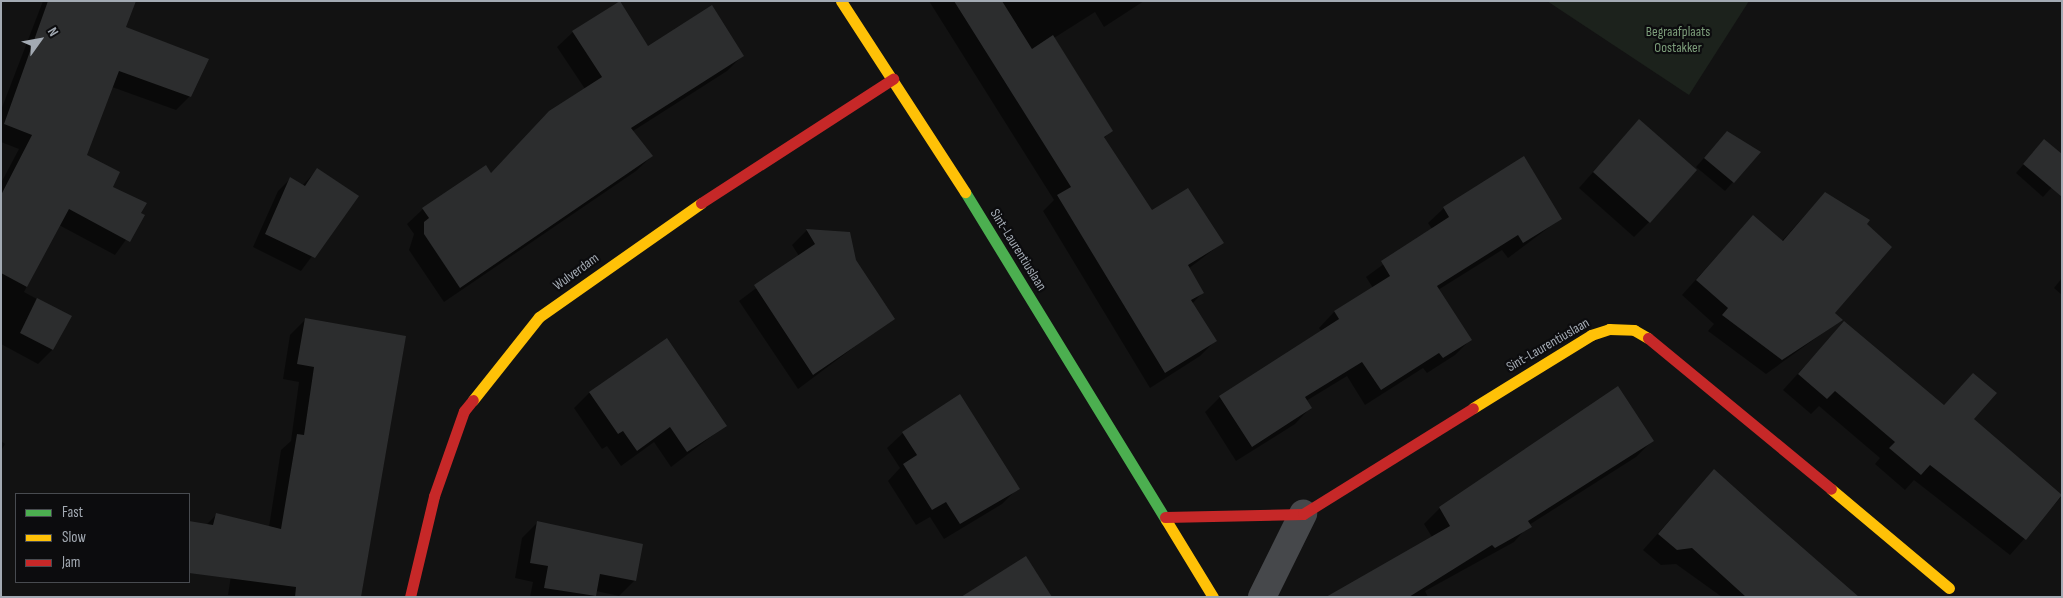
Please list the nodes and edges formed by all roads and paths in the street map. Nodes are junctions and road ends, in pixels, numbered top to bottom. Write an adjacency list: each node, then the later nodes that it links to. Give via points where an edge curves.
1 (841, 1): 2 (street, Sint-Laurentiuslaan)
2 (892, 79): 4 (street, Sint-Laurentiuslaan); 6 (street, Wulverdam, via 667,225 539,317 464,411 434,496)
3 (1303, 514): 4 (street); 5 (street, Sint-Laurentiuslaan, via 1591,336 1609,329 1634,330 1656,342); 8 (street)
4 (1165, 517): 7 (street, Sint-Laurentiuslaan)
5 (1949, 588)
6 (410, 597)
7 (1213, 597)
8 (1262, 597)

